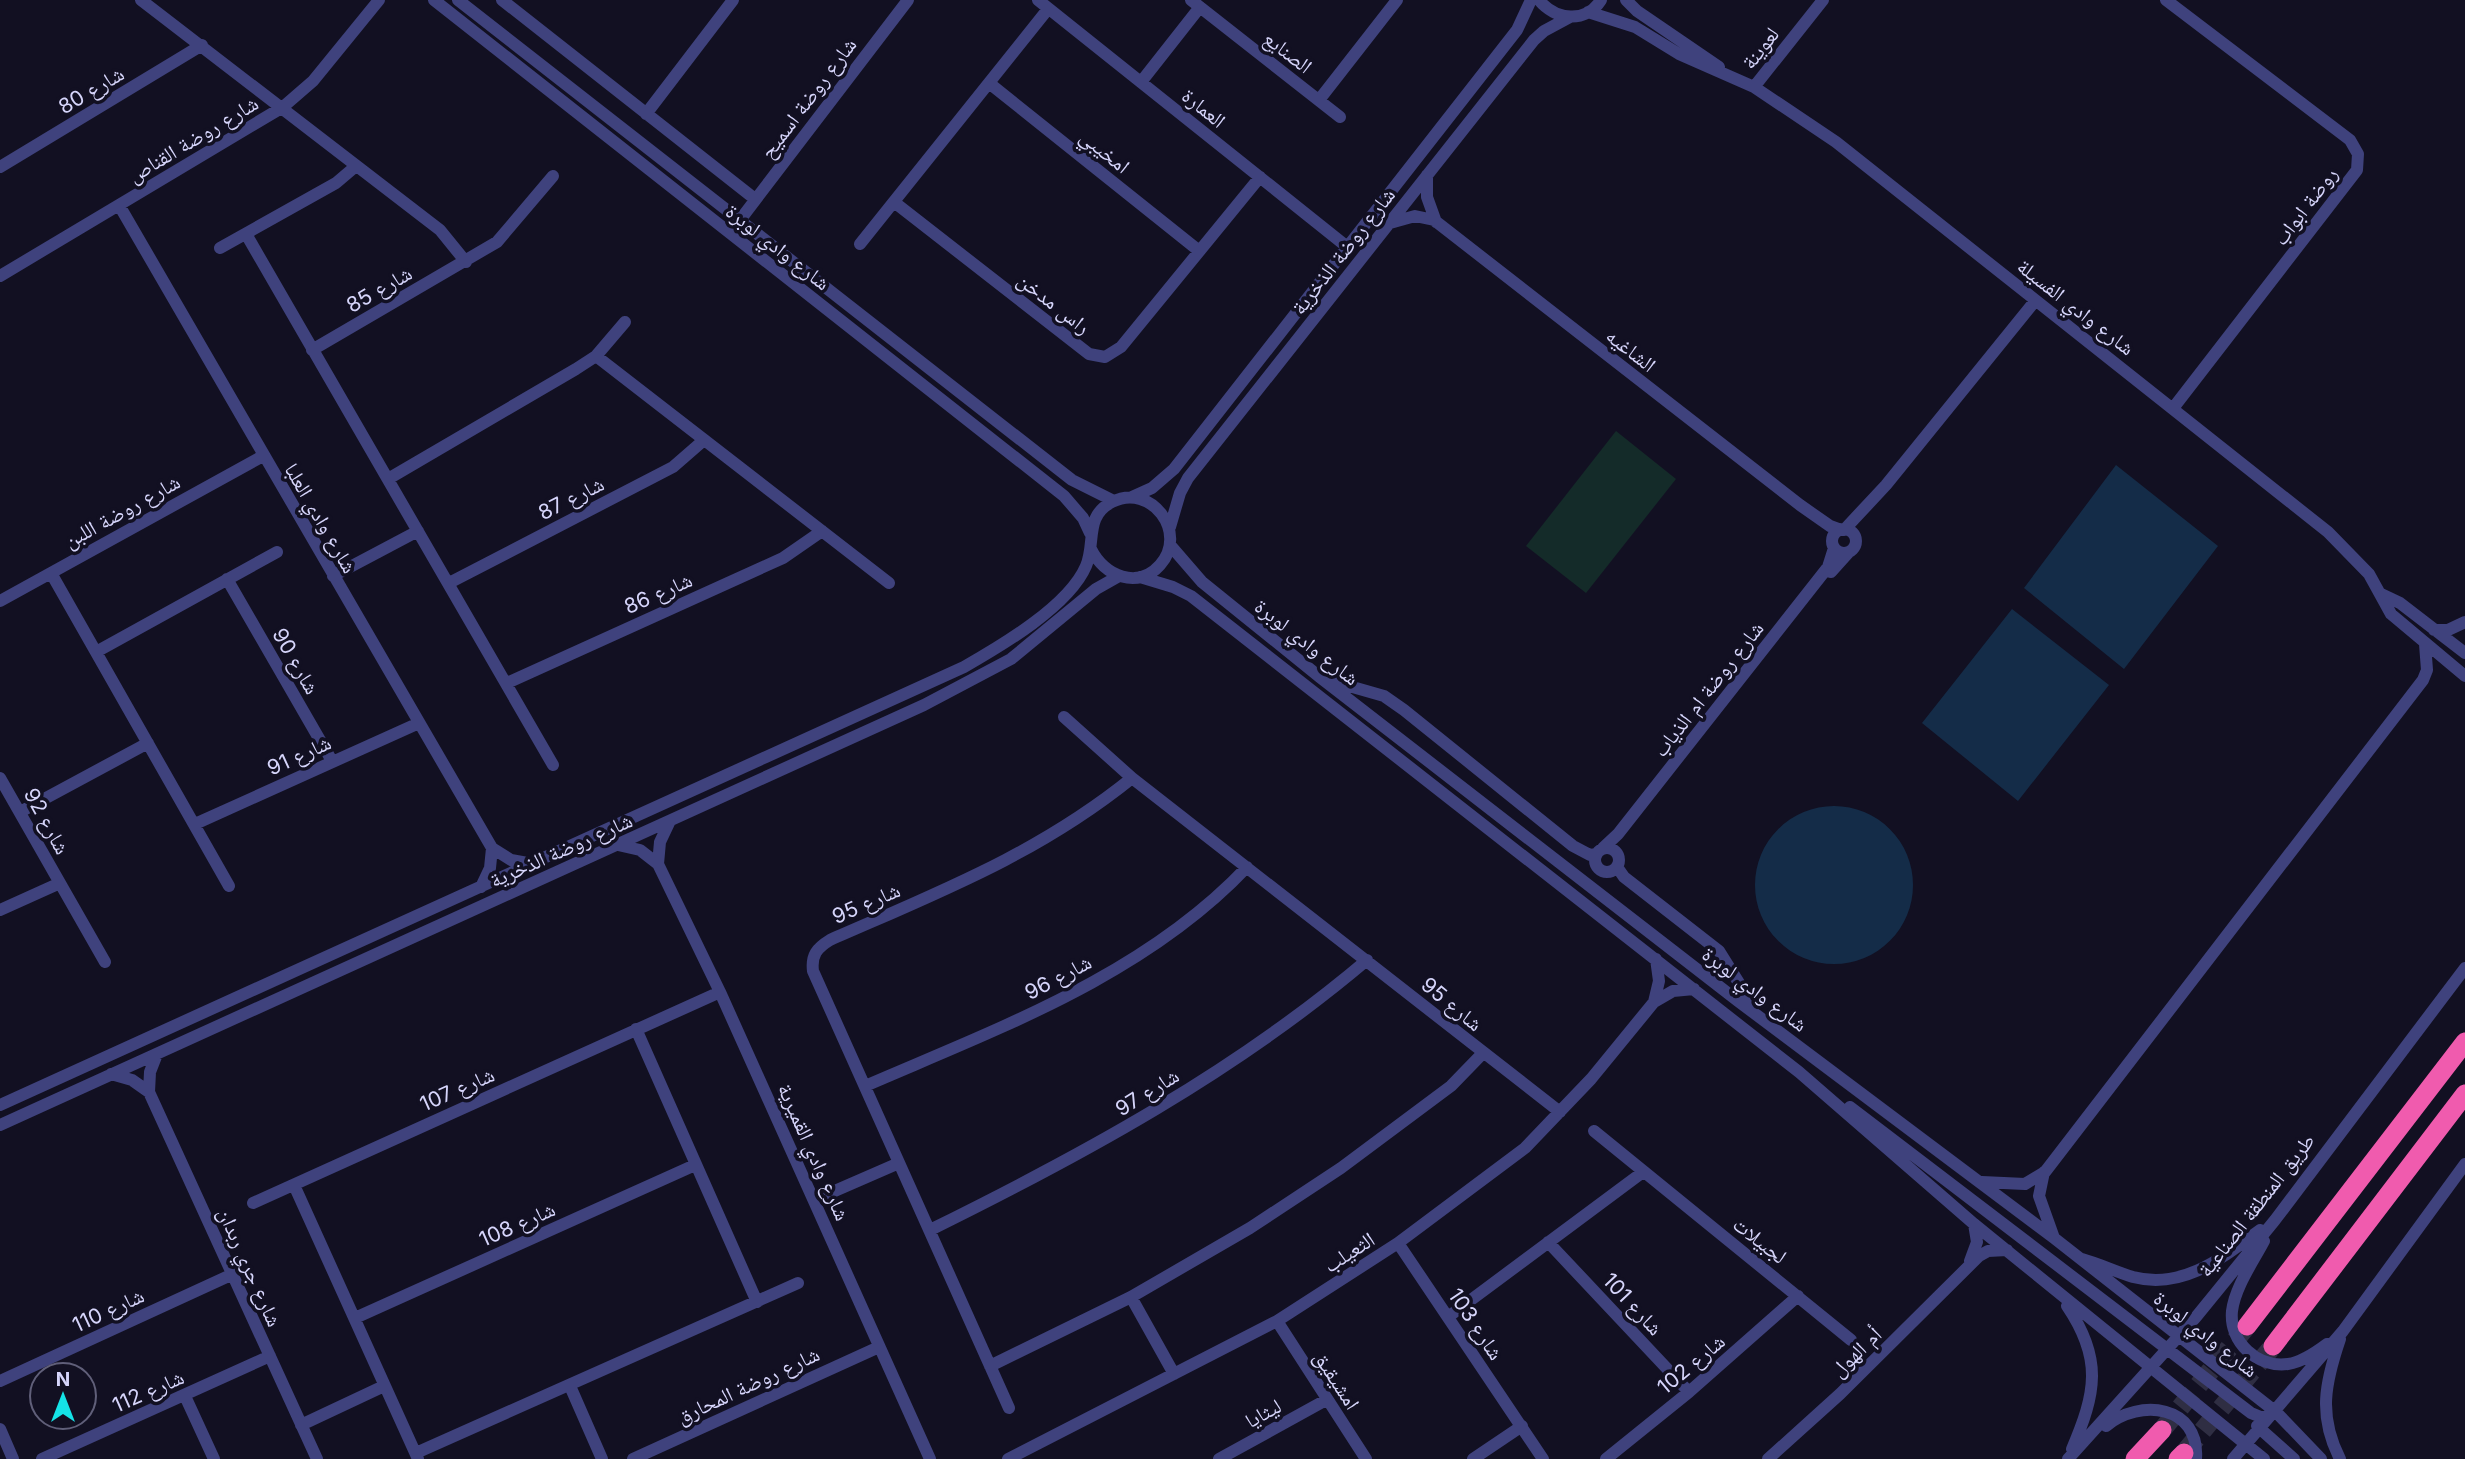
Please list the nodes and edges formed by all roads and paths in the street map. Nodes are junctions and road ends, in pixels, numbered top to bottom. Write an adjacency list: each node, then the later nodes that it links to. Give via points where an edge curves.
1 (141, 0): 20 (street)
2 (378, 0): 26 (street, شارع روضة القناص, via 320,73)
3 (434, 0): 63 (street, شارع وادي لوبرة, via 1064,496)
4 (458, 0): 37 (street, شارع وادي لوبرة)
5 (502, 0): 27 (street, شارع وادي لوبرة)
6 (908, 0): 34 (street, شارع روضة اسميح)
7 (1038, 0): 17 (street, العمارة)
8 (1397, 0): 25 (street, الصنايع)
9 (1531, 0): 42 (street, شارع روضة الذخرية, via 1517,30)
10 (1539, 0): 19 (street, via 1548,10)
11 (1601, 0): 18 (street)
12 (1626, 0): 21 (street, شارع وادي الفسيلة)
13 (1823, 0): 24 (street, لعوينة)
14 (2165, 0): 51 (street, روضة ابواب, via 2350,140 2358,154 2357,170)
15 (728, 2): 27 (street)
16 (1196, 4): 22 (street, الصنايع); 25 (street, الصنايع)
17 (1048, 9): 22 (street, العمارة); 23 (street)
18 (1588, 12): 19 (street, شارع روضة الذخرية); 21 (street, شارع وادي الفسيلة, via 1634,27 1689,59)
19 (1570, 17): 31 (street, شارع روضة الذخرية, via 1534,40)
20 (202, 45): 26 (street); 30 (street, شارع 80)
21 (1727, 74): 24 (street, شارع وادي الفسيلة)
22 (1142, 82): 33 (street, العمارة)
23 (989, 83): 35 (street); 44 (street, امخيبي)
24 (1754, 87): 47 (street, شارع وادي الفسيلة, via 1836,142)
25 (1319, 100): 28 (street, الصنايع)
26 (283, 107): 29 (street); 36 (street, شارع روضة القناص)
27 (646, 114): 34 (street, شارع وادي لوبرة)
28 (1340, 117)
29 (356, 166): 40 (street, via 336,183); 45 (street, via 440,230)
30 (0, 167)
31 (1427, 175): 38 (street, via 1427,197); 39 (street, شارع روضة الذخرية)
32 (553, 176): 45 (street, شارع 85, via 497,242)
33 (1260, 177): 42 (street, العمارة); 44 (street, راس مدخن)
34 (755, 199): 37 (street, شارع روضة اسميح)
35 (894, 202): 41 (street); 44 (street, راس مدخن, via 1097,357 1121,346)
36 (119, 205): 46 (street, شارع روضة القناص); 53 (street, شارع وادي العلبا)
37 (740, 220): 57 (street, شارع وادي لوبرة, via 1072,480)
38 (1436, 222): 39 (street, via 1415,216); 58 (street, الشاغيه)
39 (1390, 223): 59 (street, شارع روضة الذخرية, via 1188,478)
40 (246, 234): 43 (street); 49 (street)
41 (860, 244)
42 (1346, 246): 56 (street, شارع روضة الذخرية, via 1174,468 1152,488)
43 (220, 248)
44 (1198, 250)
45 (466, 262): 49 (street, شارع 85)
46 (0, 276)
47 (2035, 301): 51 (street, شارع وادي الفسيلة); 55 (street)
48 (625, 321): 50 (street)
49 (312, 350): 54 (street)
50 (596, 356): 52 (street); 54 (street)
51 (2174, 407): 77 (street, شارع وادي الفسيلة, via 2328,532 2354,557)
52 (704, 440): 62 (street); 75 (street, شارع 87, via 673,467)
53 (263, 456): 70 (street, شارع روضة اللبن); 71 (street, شارع وادي العلبا)
54 (388, 479): 61 (street)
55 (1886, 485): 60 (street); 64 (street)
56 (1132, 497): 57 (street); 59 (street, via 1152,503)
57 (1114, 500): 63 (street, via 1098,514)
58 (1803, 508): 60 (street, الشاغيه); 66 (street, الشاغيه, via 1805,516)
59 (1170, 527): 65 (street)
60 (1843, 530): 64 (street); 66 (street, via 1835,534)
61 (418, 531): 71 (street); 75 (street)
62 (821, 531): 76 (street); 87 (street, شارع 86, via 783,558)
63 (1090, 533): 67 (street)
64 (1856, 539): 69 (street)
65 (1170, 545): 73 (street, via 1160,566); 85 (street, شارع وادي لوبرة, via 1202,582)
66 (1834, 546): 69 (street); 100 (street, شارع روضة ام الذياب, via 1831,562 1820,577)
67 (1091, 549): 72 (street, via 1102,566); 102 (street, شارع روضة الذخرية, via 1079,579 998,648)
68 (277, 552): 74 (street)
69 (1849, 552): 101 (street, شارع روضة ام الذياب, via 1623,837)
70 (51, 573): 78 (street, شارع روضة اللبن); 82 (street)
71 (333, 576): 89 (street, شارع وادي العلبا)
72 (1119, 576): 73 (street); 96 (street, شارع روضة الذخرية, via 1096,589 1011,659 970,682)
73 (1140, 577): 110 (street, شارع وادي لوبرة, via 1191,596)
74 (228, 579): 82 (street); 91 (street, شارع 90)
75 (449, 583): 87 (street)
76 (889, 583)
77 (2381, 594): 80 (street, شارع وادي الفسيلة); 81 (street, شارع وادي الفسيلة, via 2391,614)
78 (0, 601)
79 (2465, 622): 80 (street)
80 (2434, 630): 83 (street, شارع وادي الفسيلة)
81 (2425, 644): 84 (street, شارع وادي الفسيلة); 86 (street)
82 (96, 652): 90 (street)
83 (2465, 653)
84 (2460, 672): 86 (street, via 2432,674)
85 (1321, 678): 100 (street, via 1384,696 1573,846 1590,855); 121 (street, شارع وادي لوبرة)
86 (2423, 680): 135 (street)
87 (507, 683): 92 (street)
88 (1064, 717): 94 (street, شارع 95)
89 (419, 723): 91 (street, شارع 91); 99 (street, شارع وادي العلبا)
90 (148, 743): 95 (street); 97 (street)
91 (332, 761): 97 (street, شارع 91)
92 (553, 765)
93 (0, 778): 95 (street, شارع 92)
94 (1132, 778): 104 (street, شارع 95); 124 (street, شارع 95, via 1022,853 820,946 814,954 813,971)
95 (20, 812): 106 (street, شارع 92)
96 (669, 823): 98 (street, شارع روضة الذخرية); 103 (street, via 660,842)
97 (195, 824): 107 (street)
98 (618, 845): 103 (street, via 640,850); 120 (street, شارع روضة الذخرية)
99 (492, 848): 102 (street, via 511,860); 108 (street, via 490,868)
100 (1600, 851): 101 (street); 105 (street, via 1595,863 1600,870 1610,872)
101 (1617, 852): 105 (street)
102 (533, 864): 108 (street, شارع روضة الذخرية)
103 (658, 864): 115 (street, شارع وادي القميرية)
104 (1247, 867): 111 (street, شارع 95); 124 (street, شارع 96, via 1184,924 1129,961 1014,1021)
105 (1617, 867): 121 (street, via 1719,951 1754,1007)
106 (60, 883): 109 (street, شارع 92); 112 (street, شارع 92)
107 (229, 886)
108 (481, 887): 127 (street, شارع روضة الذخرية)
109 (0, 910)
110 (1656, 959): 114 (street, شارع وادي لوبرة); 116 (street, via 1659,981)
111 (1367, 960): 119 (street, شارع 95); 142 (street, شارع 97, via 1295,1018 1142,1118)
112 (105, 962)
113 (2464, 968): 140 (street, طريق المنطقة الصناعية)
114 (1694, 989): 116 (street, الثعيلب, via 1673,991); 122 (street, شارع وادي لوبرة)
115 (720, 992): 117 (street, شارع 107); 138 (street, شارع وادي القميرية)
116 (1654, 1002): 128 (street, الثعيلب)
117 (636, 1029): 133 (street); 137 (street, شارع 107)
118 (2465, 1042): 158 (highway)
119 (1483, 1053): 128 (street, شارع 95); 153 (street, شارع 95, via 1451,1086 1341,1168)
120 (157, 1054): 123 (street, شارع روضة الذخرية); 125 (street)
121 (1817, 1058): 136 (street, شارع وادي لوبرة)
122 (1799, 1072): 141 (street, شارع وادي لوبرة); 164 (street, via 1896,1140)
123 (111, 1074): 125 (street, via 132,1080); 129 (street, شارع روضة الذخرية)
124 (865, 1086): 131 (street, شارع 95)
125 (149, 1092): 149 (street, شارع جري ربدان)
126 (2465, 1094): 163 (highway)
127 (0, 1105)
128 (1560, 1112): 145 (street, الثعيلب, via 1525,1148)
129 (0, 1125)
130 (1594, 1131): 134 (street, لجبيلات)
131 (899, 1163): 138 (street); 142 (street, شارع 95)
132 (2465, 1164): 159 (street)
133 (695, 1165): 154 (street); 156 (street, شارع 108)
134 (1643, 1172): 144 (street); 152 (street, لجبيلات)
135 (2045, 1172): 136 (street, via 2025,1184); 143 (street, via 2039,1196)
136 (1981, 1182): 143 (street, شارع وادي لوبرة)
137 (295, 1185): 139 (street, شارع 107); 156 (street)
138 (814, 1200): 162 (street, شارع وادي القميرية)
139 (253, 1203)
140 (2275, 1220): 147 (street, via 2215,1262 2167,1280 2135,1277); 159 (street, via 2232,1308 2241,1343 2266,1362 2288,1364 2314,1353); 160 (street, طريق المنطقة الصناعية)
141 (1974, 1224): 146 (street, شارع وادي لوبرة); 148 (street, via 1977,1242)
142 (930, 1230): 166 (street, شارع 95)
143 (2054, 1238): 147 (street, شارع وادي لوبرة)
144 (1548, 1242): 155 (street); 172 (street, شارع 101)
145 (1398, 1243): 155 (street, شارع 103); 157 (street, الثعيلب)
146 (2007, 1250): 148 (street, أم الهول, via 1989,1251); 151 (street, شارع وادي لوبرة)
147 (2077, 1257): 160 (street, شارع وادي لوبرة)
148 (1967, 1268): 198 (street, أم الهول)
149 (233, 1274): 165 (street, شارع جري ربدان); 169 (street, شارع 110)
150 (798, 1283): 154 (street)
151 (2059, 1294): 167 (street, شارع وادي لوبرة); 199 (street, via 2081,1325 2093,1361 2090,1402)
152 (1798, 1296): 161 (street, لجبيلات); 172 (street, شارع 102)
153 (1131, 1297): 166 (street, شارع 95); 168 (street)
154 (757, 1302): 171 (street)
155 (1448, 1317): 178 (street, شارع 103)
156 (355, 1318): 170 (street)
157 (1277, 1321): 168 (street, الثعيلب); 174 (street, امشيقيق)
158 (2247, 1326)
159 (2343, 1331): 176 (street); 205 (street, via 2328,1373 2324,1411)
160 (2178, 1338): 164 (street, طريق المنطقة الصناعية); 176 (street, شارع وادي لوبرة)
161 (1851, 1340)
162 (879, 1346): 190 (street, شارع روضة المحارق); 191 (street, شارع وادي القميرية)
163 (2273, 1346)
164 (2168, 1350): 167 (street, طريق المنطقة الصناعية); 176 (street, via 2255,1416 2267,1418)
165 (270, 1356): 173 (street, شارع 112); 177 (street, شارع جري ربدان)
166 (990, 1366): 175 (street, شارع 95)
167 (2154, 1367): 180 (street, via 2174,1363); 182 (street, شارع وادي لوبرة); 199 (street, طريق المنطقة الصناعية)
168 (1174, 1374): 192 (street, الثعيلب)
169 (0, 1381)
170 (384, 1386): 177 (street); 183 (street)
171 (570, 1386): 183 (street); 189 (street)
172 (1689, 1392): 197 (street, شارع 102)
173 (185, 1396): 186 (street, شارع 112); 187 (street)
174 (1326, 1400): 193 (street, ليثايا); 194 (street, امشيقيق)
175 (1009, 1408)
176 (2276, 1412): 180 (street); 204 (street, شارع وادي لوبرة)
177 (301, 1425): 188 (street, شارع جري ربدان)
178 (1522, 1426): 195 (street); 196 (street, شارع 103)
179 (0, 1429): 185 (street)
180 (2261, 1429): 182 (street); 203 (street)
181 (2162, 1430): 200 (highway)
182 (2248, 1443): 201 (street); 202 (street, شارع وادي لوبرة)
183 (417, 1456)
184 (2186, 1457): 199 (street, via 2194,1439 2182,1421 2171,1413 2148,1408 2114,1420)
185 (13, 1459)
186 (42, 1459)
187 (214, 1459)
188 (317, 1459)
189 (603, 1459)
190 (633, 1459)
191 (930, 1459)
192 (1008, 1459)
193 (1219, 1459)
194 (1366, 1459)
195 (1473, 1459)
196 (1543, 1459)
197 (1606, 1459)
198 (1768, 1459)
199 (2068, 1459)
200 (2135, 1459)
201 (2233, 1459)
202 (2264, 1459)
203 (2294, 1459)
204 (2321, 1459)
205 (2340, 1459)

